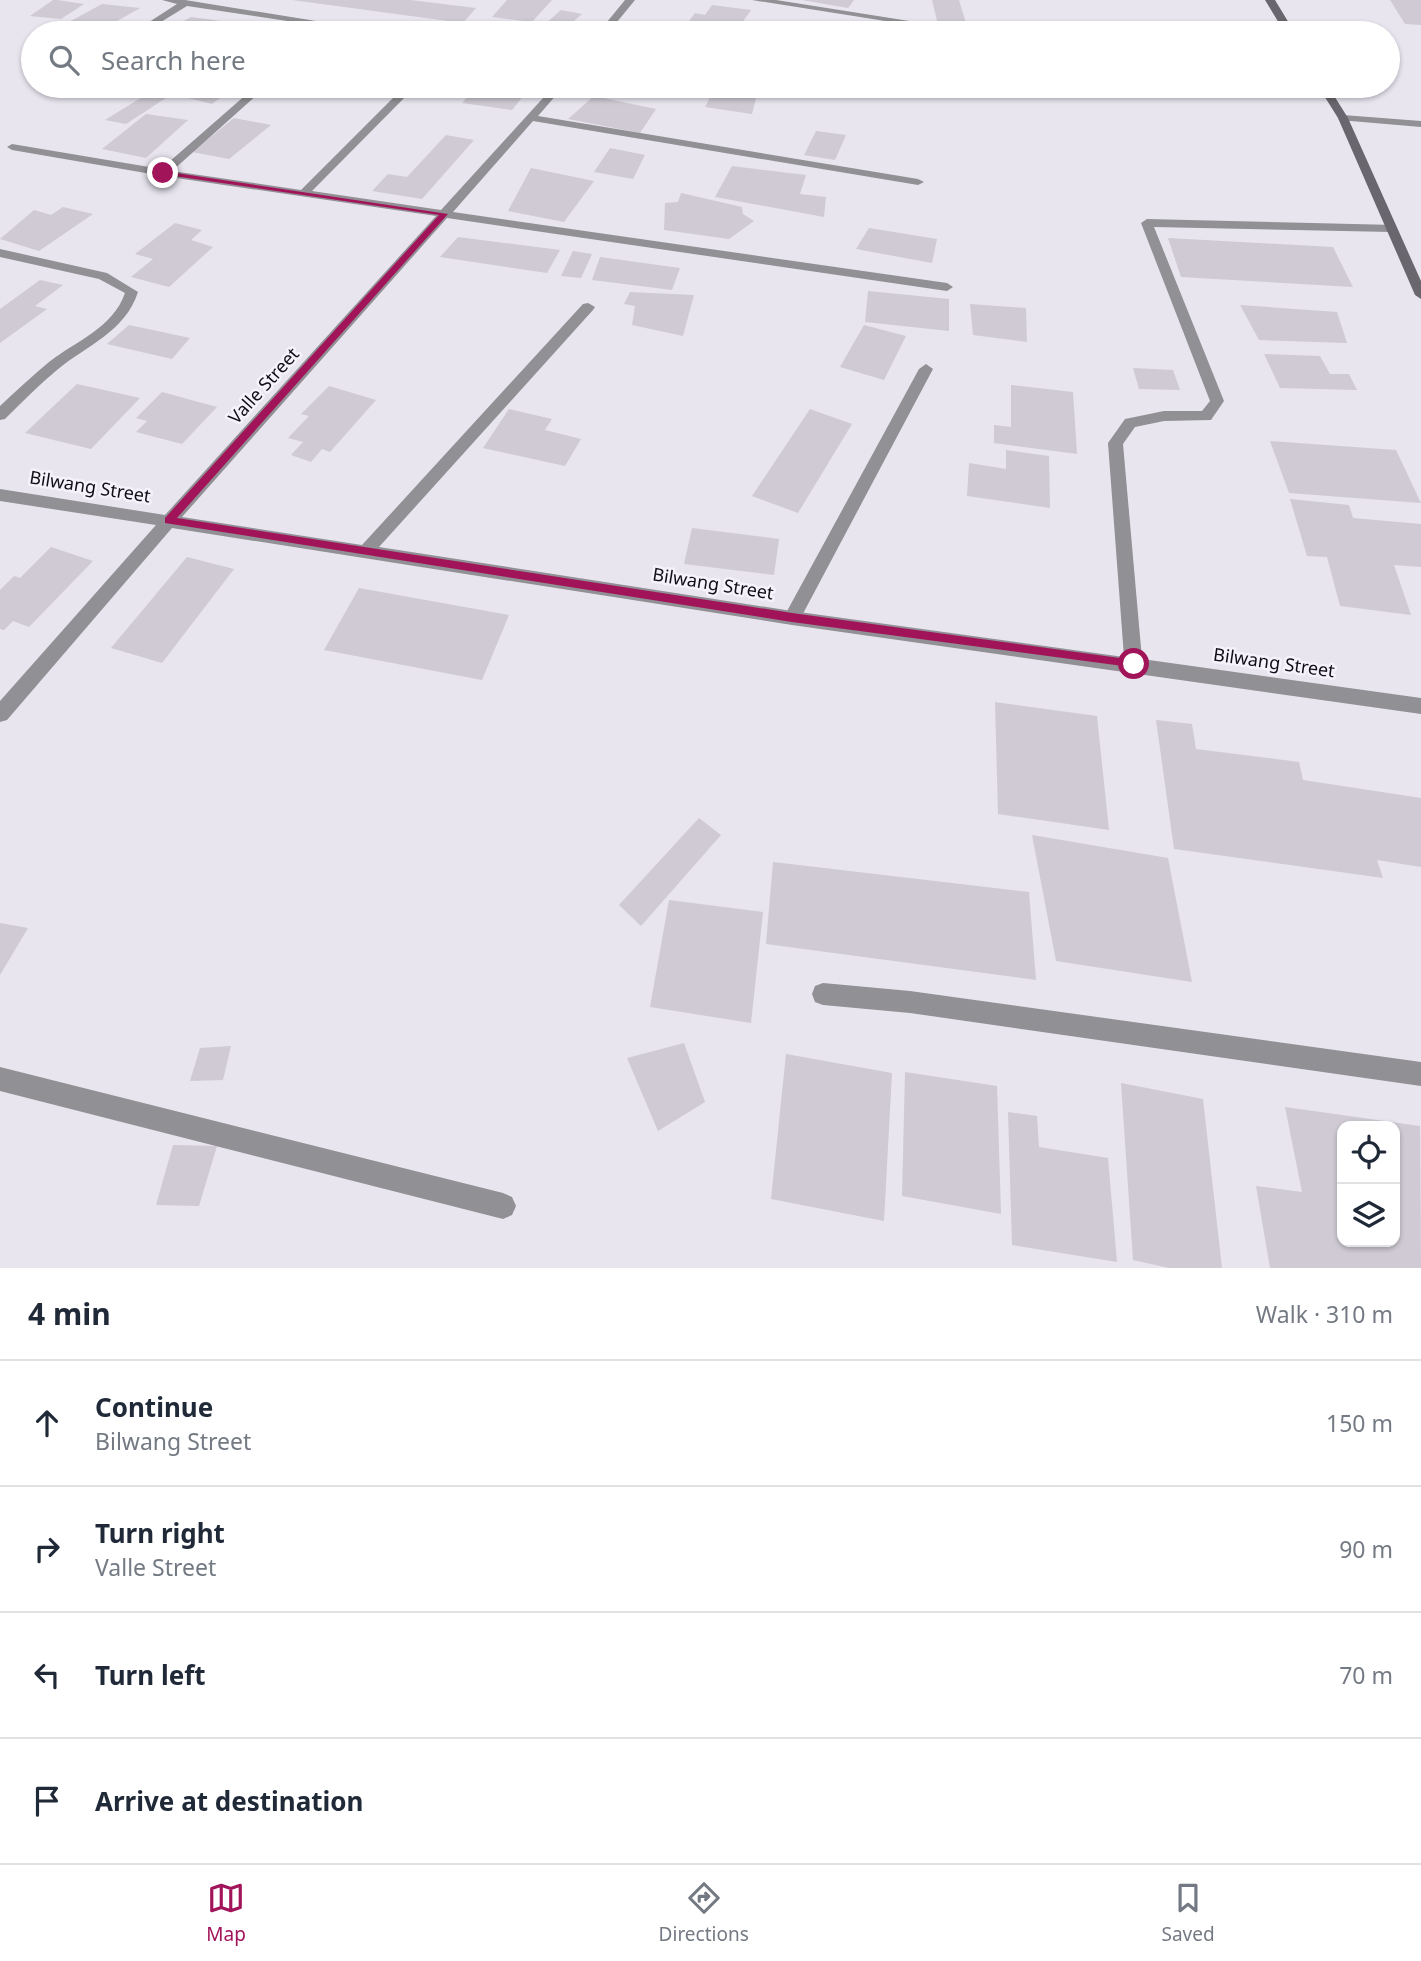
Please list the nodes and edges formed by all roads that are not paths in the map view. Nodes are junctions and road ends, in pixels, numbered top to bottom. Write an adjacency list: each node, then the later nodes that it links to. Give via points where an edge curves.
1 (167, 0): 5 (street)
2 (630, 0): 8 (street)
3 (757, 0): 9 (street)
4 (1270, 0): 10 (main road)
5 (185, 3): 6 (street); 7 (street)
6 (156, 21)
7 (304, 21)
8 (613, 21)
9 (903, 21)
10 (1283, 21)
11 (248, 98): 19 (street)
12 (399, 98): 21 (street)
13 (549, 98): 15 (street, Valle Street)
14 (1330, 98): 16 (main road)
15 (532, 118): 20 (street); 22 (street, Valle Street)
16 (1343, 118): 17 (street); 23 (main road)
17 (1421, 124)
18 (12, 147): 19 (street)
19 (163, 173): 21 (street)
20 (918, 182)
21 (304, 193): 22 (street)
22 (444, 214): 25 (street); 31 (street, Valle Street)
23 (1391, 228): 26 (main road); 34 (street, via 1147,223 1217,401 1206,416 1164,416 1130,423 1115,443)
24 (0, 253): 29 (street, via 103,276 132,292 122,314)
25 (947, 287)
26 (1421, 295)
27 (588, 307): 32 (street)
28 (926, 369): 33 (street)
29 (0, 415)
30 (0, 495): 31 (street, Bilwang Street)
31 (169, 521): 32 (street, Bilwang Street); 36 (street, Valle Street)
32 (366, 551): 33 (street, Bilwang Street)
33 (792, 618): 34 (street, Bilwang Street)
34 (1134, 664): 35 (street, Bilwang Street)
35 (1421, 706)
36 (0, 714)
37 (822, 994): 38 (street, via 910,1002)
38 (1421, 1074)
39 (0, 1079): 40 (street)
40 (503, 1206)

